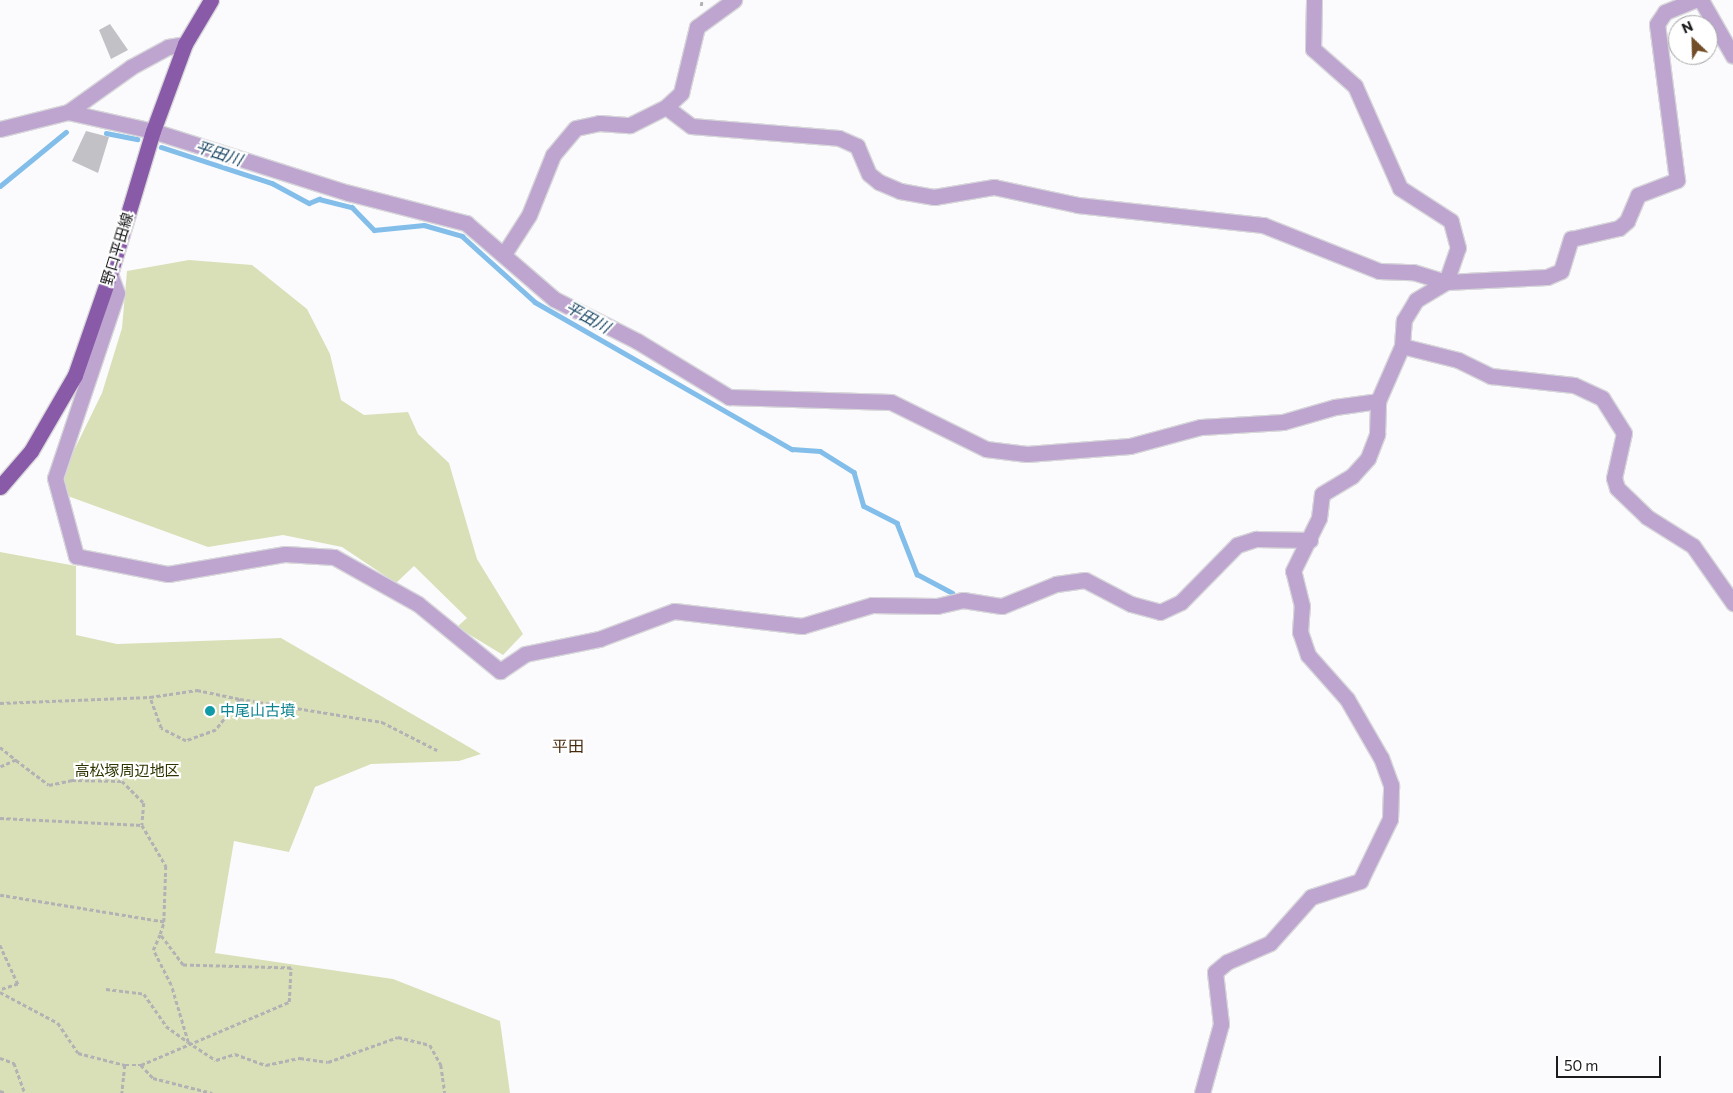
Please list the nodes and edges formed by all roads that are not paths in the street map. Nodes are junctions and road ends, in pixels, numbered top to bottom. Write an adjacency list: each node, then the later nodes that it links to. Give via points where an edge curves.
1 (211, 0): 6 (main road, 野口平田線)
2 (734, 0): 8 (street, via 697,27 682,93)
3 (1314, 0): 14 (street, via 1313,49 1355,86 1400,188 1412,199 1439,210 1456,232 1458,248)
4 (1694, 0): 14 (street, via 1665,12 1657,24 1677,180 1638,195 1627,222 1619,228 1571,239 1564,264 1554,276)
5 (1701, 0): 7 (street)
6 (184, 44): 9 (street, via 168,47 131,67); 11 (main road, 野口平田線)
7 (1733, 56)
8 (666, 107): 12 (street, via 630,125 599,123 576,128 553,155 529,215); 14 (street, via 691,126 839,138 857,146 874,178 900,191 934,197 994,187 1078,205 1263,225 1379,271 1413,272)
9 (68, 112): 10 (street); 11 (street)
10 (0, 129)
11 (152, 130): 12 (street, via 349,193 466,223); 13 (main road, 野口平田線)
12 (504, 254): 16 (street, via 554,299 637,341 729,397 891,402 986,449 1028,454 1130,446 1201,427 1283,422 1335,407)
13 (110, 274): 17 (main road, 野口平田線, via 75,375 31,451); 18 (street, via 117,293 55,478 76,556 168,574 285,554 334,557 418,604 500,671 525,654 600,638 674,611 802,626 872,605 937,606 963,600 1002,606 1056,584 1086,580 1131,604 1160,612 1181,602 1237,545 1256,539)
14 (1446, 282): 15 (street, via 1416,300 1404,320)
15 (1402, 346): 16 (street); 19 (street, via 1458,360 1491,376 1574,386 1602,398 1624,433 1614,478 1617,488 1647,517 1694,546)
16 (1378, 401): 18 (street, via 1377,434 1368,458 1352,476 1322,494)
17 (0, 487)
18 (1310, 540): 20 (street, via 1295,560 1293,571 1302,606 1300,632 1308,654 1347,699 1381,758 1391,784 1390,819 1360,880 1311,897 1270,943 1227,962 1215,972 1221,1024)
19 (1733, 603)
20 (1202, 1093)

